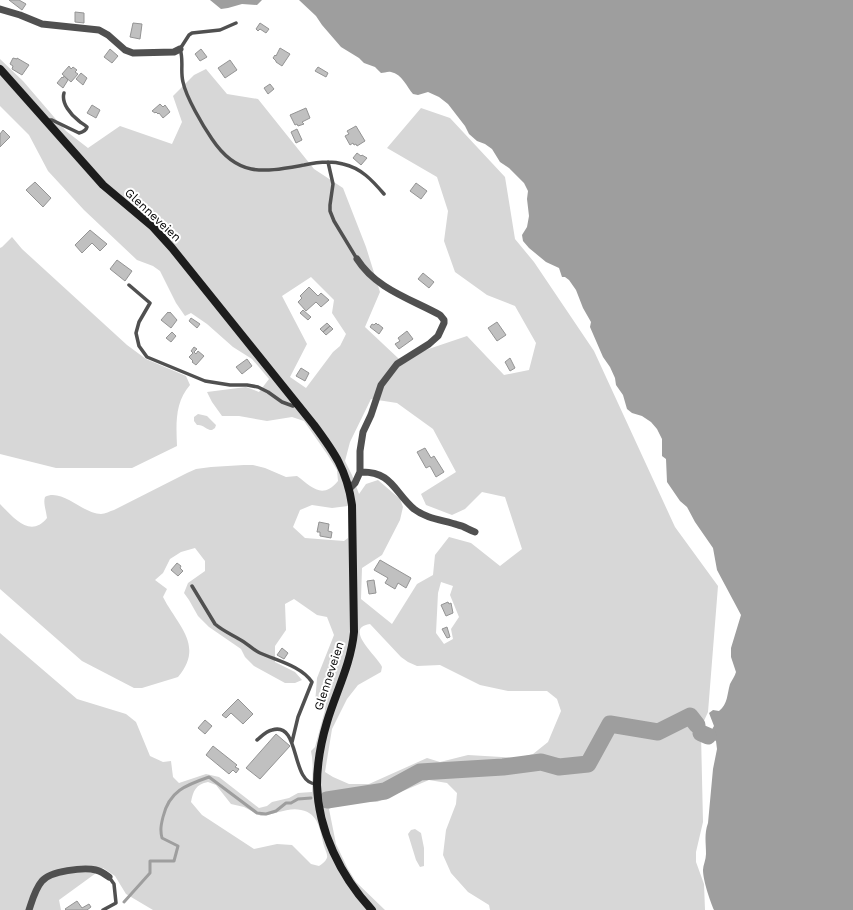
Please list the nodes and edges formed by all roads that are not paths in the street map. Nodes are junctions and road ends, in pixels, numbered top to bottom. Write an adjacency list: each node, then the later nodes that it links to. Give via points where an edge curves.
1 (0, 9): 3 (street, via 42,24 99,30 133,53 174,52)
2 (236, 23): 3 (lane, via 220,30 192,32)
3 (180, 49): 7 (lane, via 183,81 187,93 212,140 234,162 248,169 265,170)
4 (0, 70): 6 (main road, Glenneveien)
5 (64, 93): 6 (lane, via 64,102 78,120 87,126 86,129 79,133 52,120)
6 (45, 120): 11 (main road, Glenneveien, via 102,184 153,227 172,248)
7 (328, 162): 8 (lane, via 344,164 362,172); 9 (lane, via 333,184 330,211)
8 (384, 194)
9 (356, 259): 12 (street, via 386,288 440,315 444,320 440,333 432,342 397,364 382,382 363,432)
10 (129, 285): 11 (lane, via 150,303 136,333 139,346 147,357 205,381 258,387 282,402 293,406)
11 (297, 403): 13 (main road, Glenneveien, via 335,454)
12 (360, 472): 13 (street); 14 (street, via 382,475 421,514)
13 (350, 488): 18 (main road, Glenneveien, via 353,519 353,643 327,722)
14 (475, 532)
15 (192, 586): 17 (lane, via 220,628 259,653 299,671 312,682 298,717)
16 (257, 740): 17 (lane, via 276,729 284,731)
17 (292, 742): 18 (lane, via 303,775 310,783)
18 (317, 784): 22 (main road, Glenneveien, via 321,814 334,853 354,888)
19 (109, 877): 20 (street, via 90,868 50,875 42,880); 21 (lane, via 114,884 116,903)
20 (29, 910)
21 (104, 910)
22 (372, 910)

